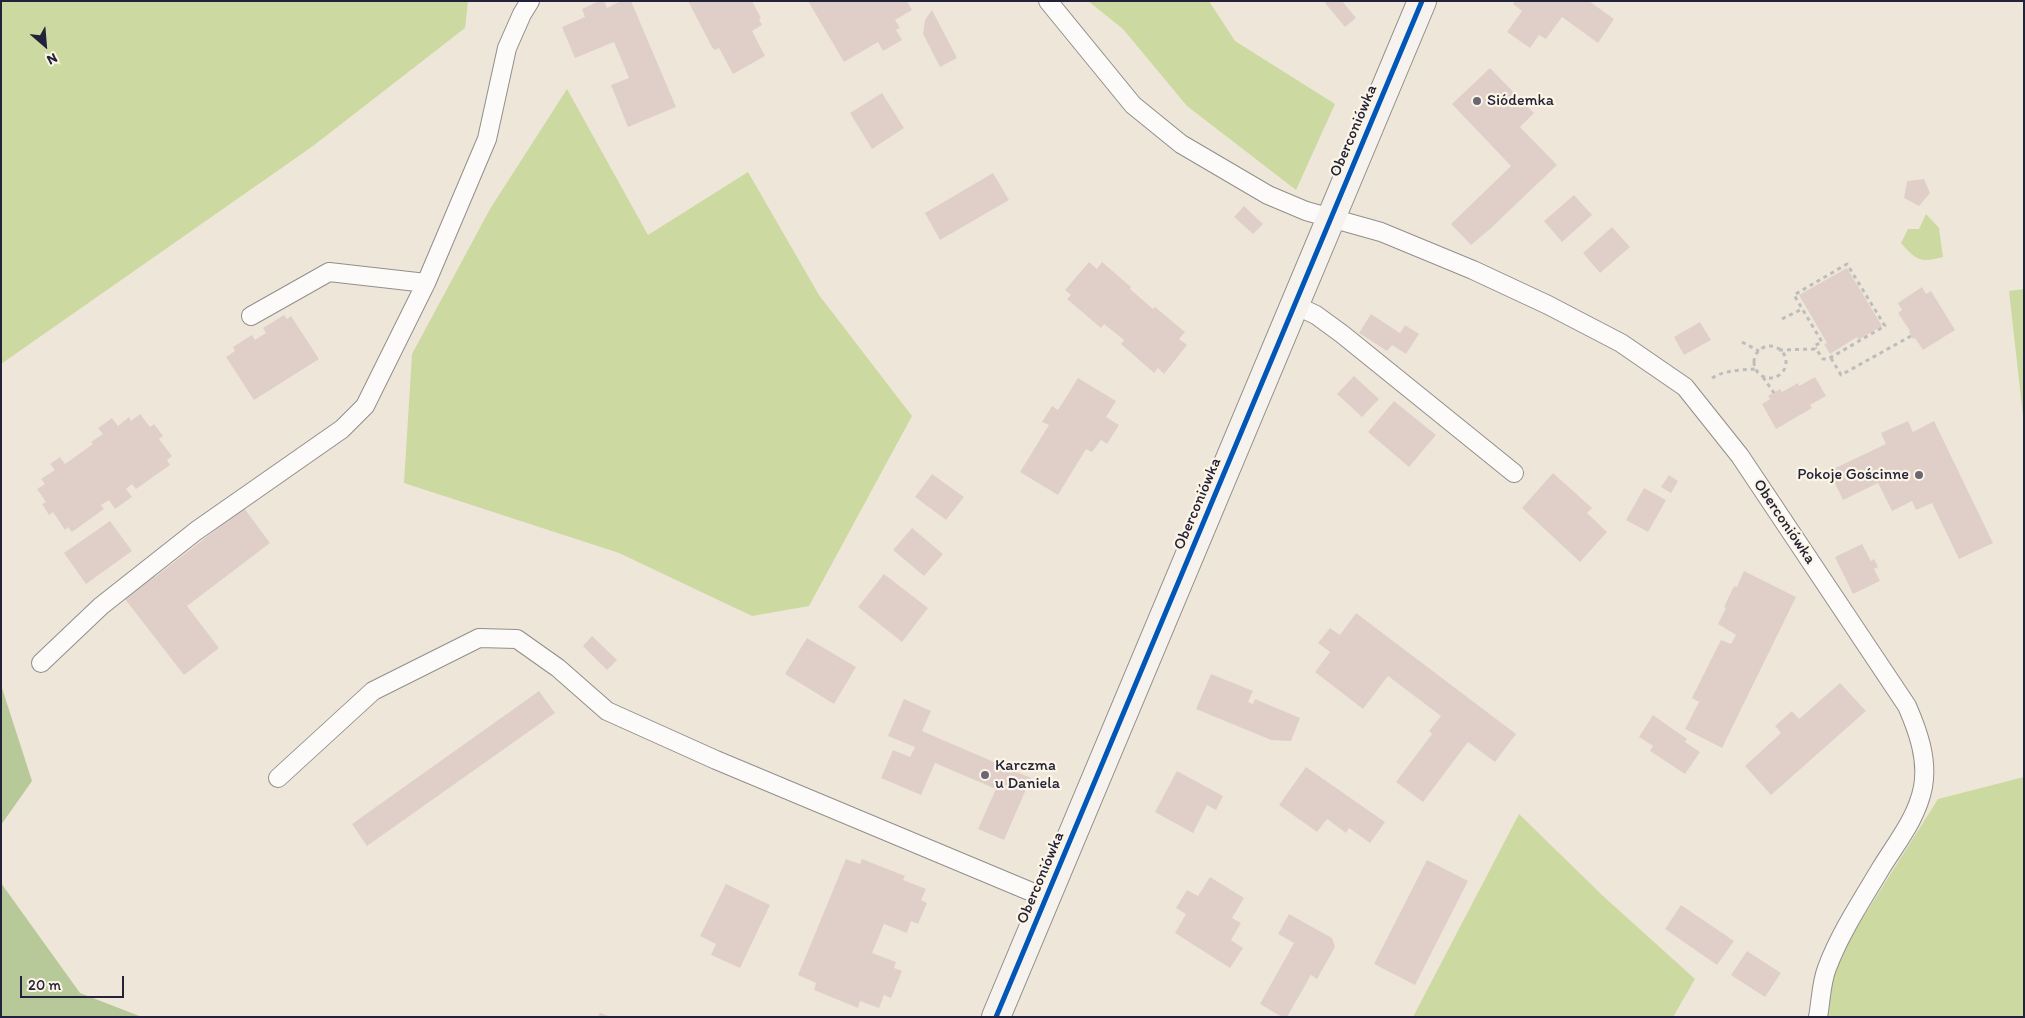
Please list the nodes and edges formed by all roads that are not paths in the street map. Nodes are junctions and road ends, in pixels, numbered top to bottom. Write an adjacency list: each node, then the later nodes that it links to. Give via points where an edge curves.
1 (530, 1): 5 (lane, via 507,48 487,139)
2 (1048, 1): 4 (lane, Oberconiówka, via 1133,105 1182,144 1268,195)
3 (1422, 1): 4 (street, Oberconiówka)
4 (1331, 219): 6 (street, Oberconiówka); 13 (lane, Oberconiówka, via 1381,232 1474,270 1578,320 1637,354 1684,387 1740,456 1907,706 1918,731 1924,758 1923,787 1900,840 1846,928 1826,969)
5 (426, 283): 7 (lane, via 329,272); 9 (lane, via 365,406 342,429 196,531 101,606)
6 (1295, 305): 8 (lane, via 1316,314 1342,334); 11 (street, Oberconiówka)
7 (251, 316)
8 (1514, 474)
9 (41, 663)
10 (278, 778): 11 (lane, via 373,691 479,638 517,639 558,668 607,711)
11 (1046, 898): 12 (street, Oberconiówka)
12 (996, 1017)
13 (1818, 1017)

